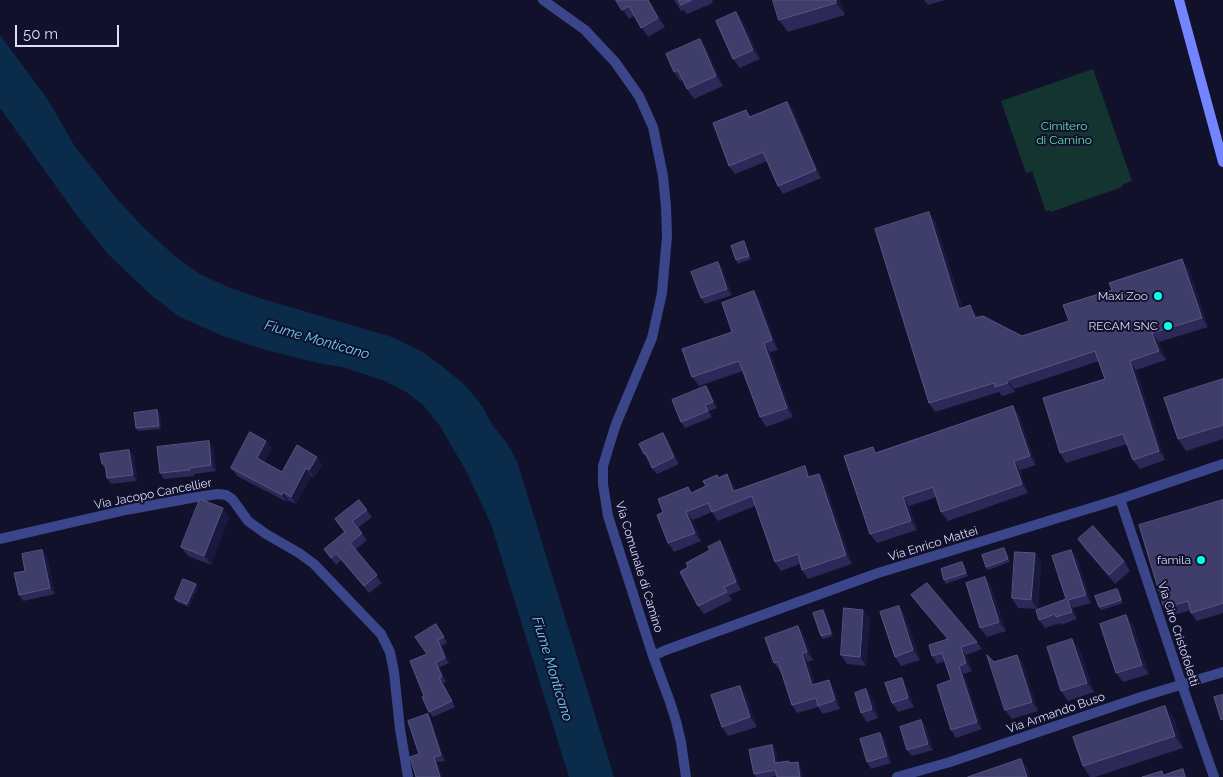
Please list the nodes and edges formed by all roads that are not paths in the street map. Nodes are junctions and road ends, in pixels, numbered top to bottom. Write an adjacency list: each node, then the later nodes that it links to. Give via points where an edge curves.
1 (543, 0): 7 (street, Via Comunale di Camino, via 585,30 615,62 639,96 653,128 662,176 667,236 662,293 652,338 616,424 604,466 603,484 608,516)
2 (1179, 0): 3 (main road)
3 (1223, 162)
4 (1223, 464): 5 (street, Via Enrico Mattei)
5 (1120, 499): 7 (street, Via Enrico Mattei, via 878,573); 9 (street, Via Ciro Cristofoletti)
6 (0, 539): 10 (street, Via Jacopo Cancellier, via 126,510 226,495 248,521 314,564 381,634 390,652 394,672)
7 (653, 656): 11 (street, Via Comunale di Camino, via 676,721)
8 (1223, 672): 9 (street, Via Armando Buso)
9 (1182, 685): 12 (street, Via Armando Buso); 13 (street, Via Ciro Cristofoletti)
10 (408, 777)
11 (686, 777)
12 (897, 777)
13 (1214, 777)

